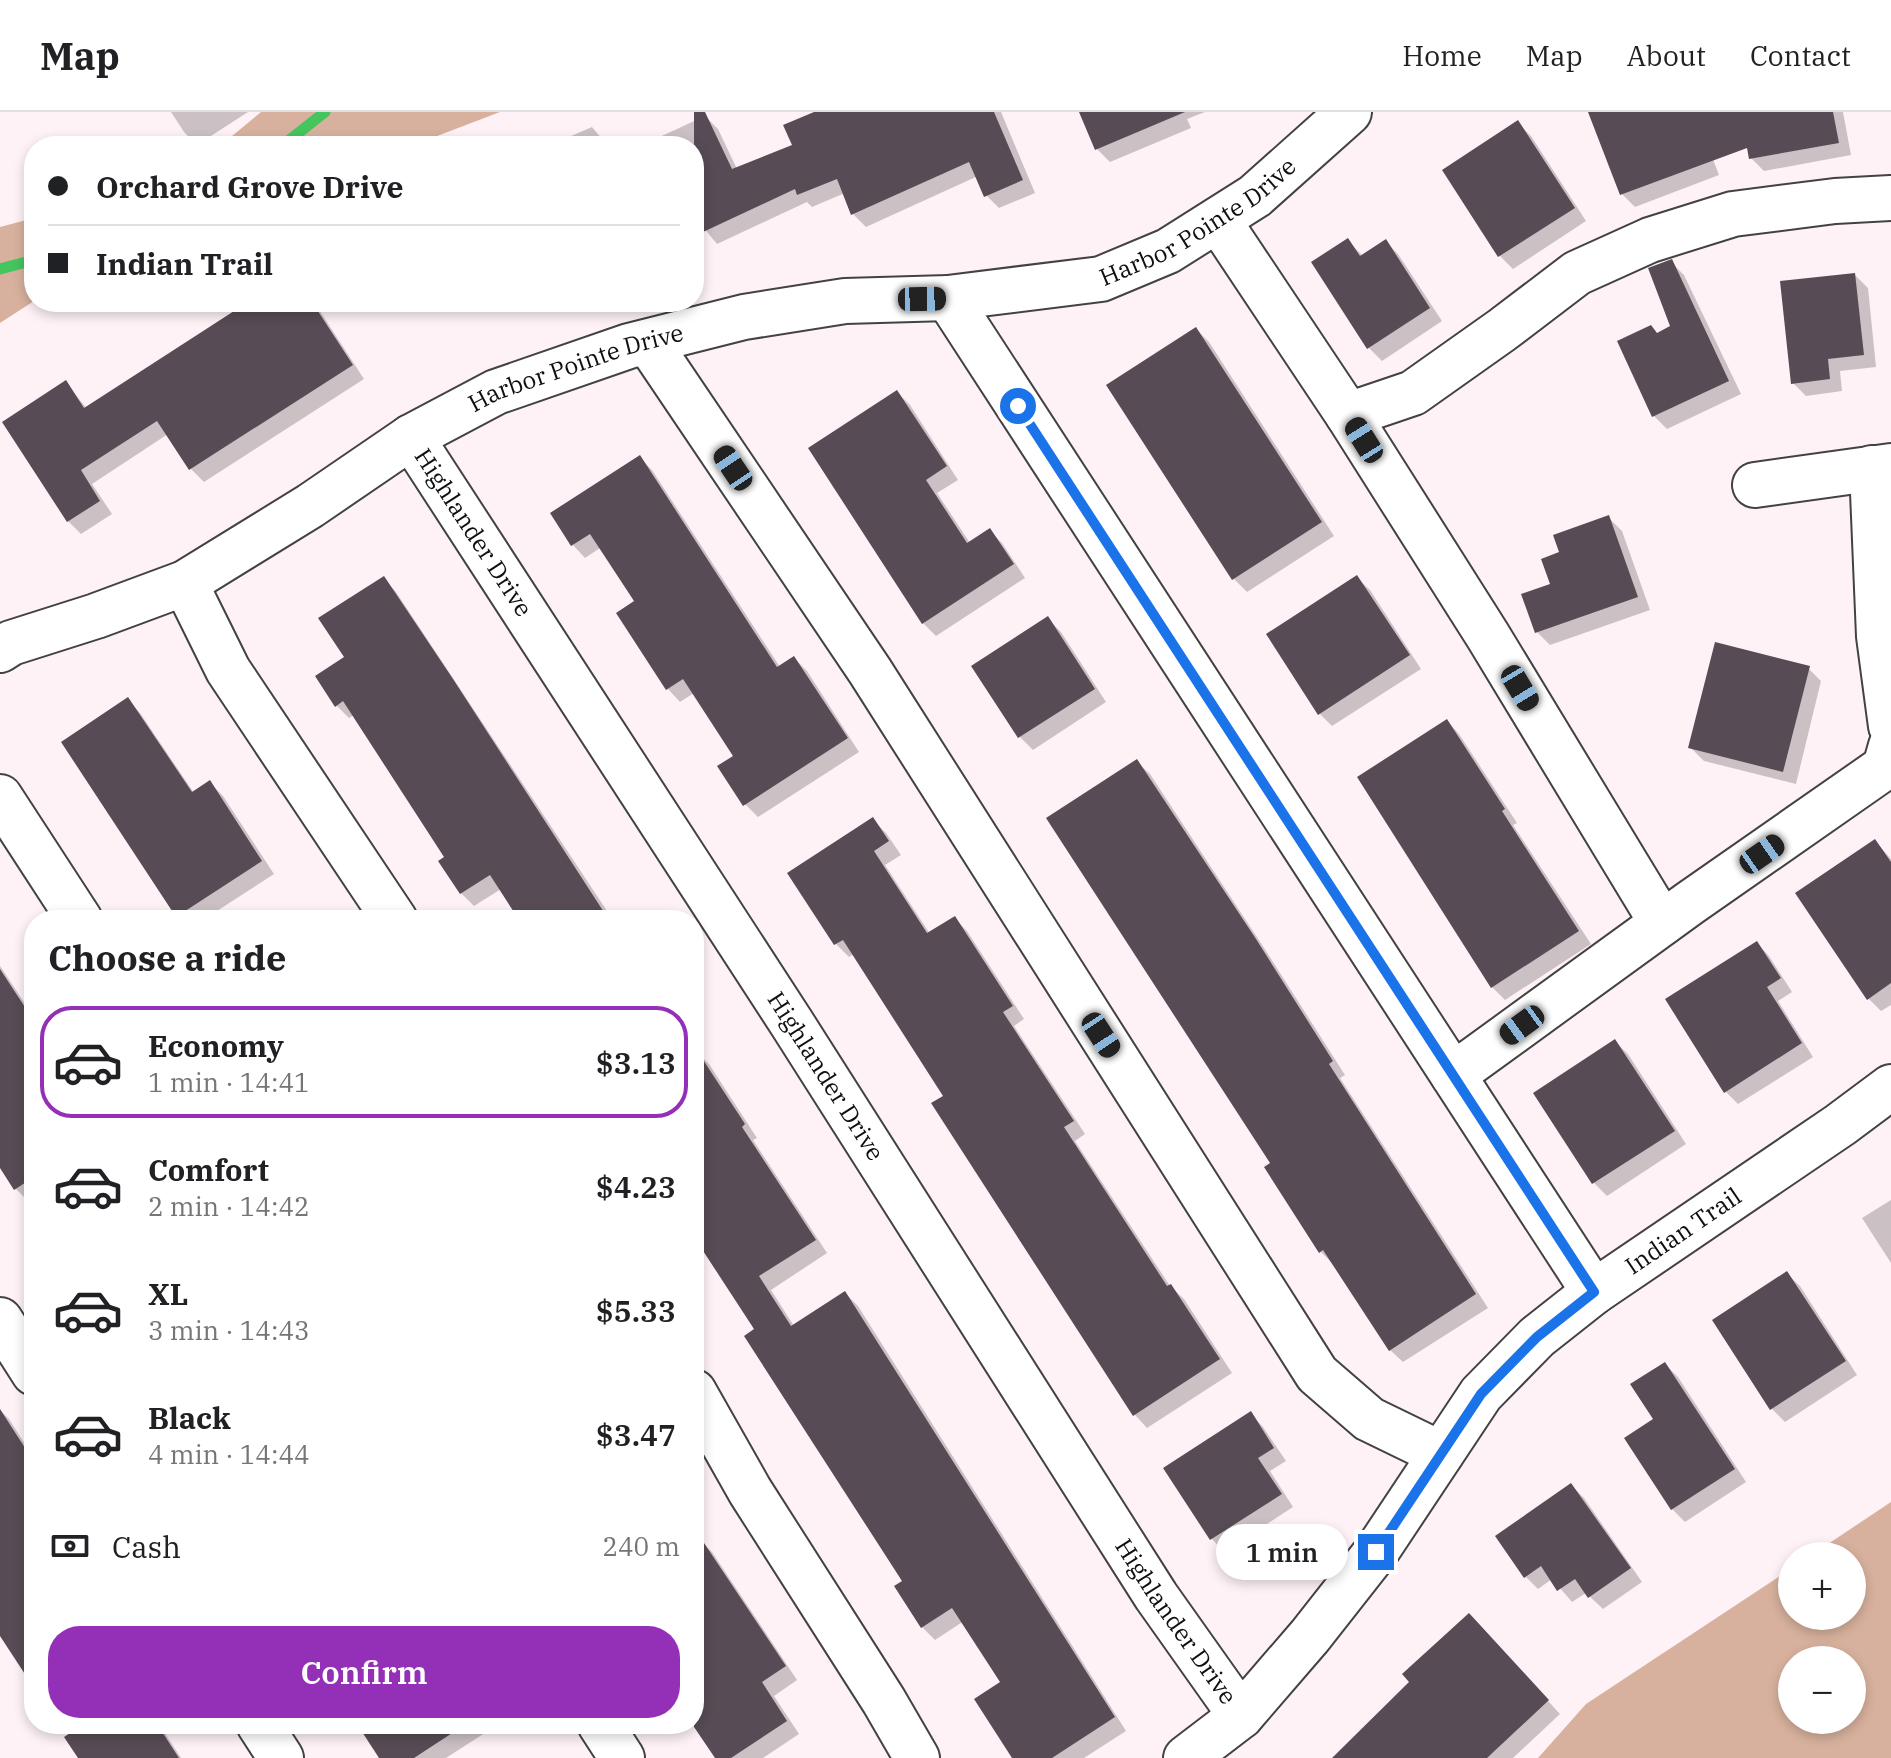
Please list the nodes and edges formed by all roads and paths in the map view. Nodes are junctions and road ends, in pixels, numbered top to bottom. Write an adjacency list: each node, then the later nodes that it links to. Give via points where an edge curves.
1 (1349, 112): 3 (street, Harbor Pointe Drive, via 1255,196)
2 (1891, 198): 6 (street, via 1733,214 1650,240 1577,273 1413,393)
3 (1218, 220): 4 (street, Harbor Pointe Drive, via 1168,251 1101,279); 6 (street)
4 (948, 298): 5 (street, Harbor Pointe Drive, via 845,301 744,317); 18 (street)
5 (648, 342): 7 (street, Harbor Pointe Drive, via 496,392); 24 (street, via 870,671 1317,1374 1369,1419)
6 (1348, 415): 17 (street)
7 (411, 437): 10 (street, Harbor Pointe Drive); 25 (street, Highlander Drive, via 1156,1596)
8 (1881, 467): 9 (street); 12 (street, via 1879,636)
9 (1755, 485)
10 (185, 583): 11 (street, Harbor Pointe Drive); 16 (street, via 228,670)
11 (0, 650)
12 (1891, 726)
13 (1891, 746): 17 (street, via 1885,767)
14 (0, 797): 15 (street)
15 (73, 910)
16 (388, 910)
17 (1662, 923): 18 (street)
18 (1453, 1075): 20 (street)
19 (1891, 1087): 20 (street, Indian Trail)
20 (1594, 1292): 24 (street, Indian Trail, via 1537,1337 1481,1394)
21 (0, 1320): 22 (street)
22 (24, 1357)
23 (704, 1410): 30 (street)
24 (1441, 1454): 25 (street, Indian Trail, via 1376,1552)
25 (1241, 1716): 31 (street, Indian Trail)
26 (265, 1734): 28 (street)
27 (606, 1734): 29 (street)
28 (281, 1758)
29 (622, 1758)
30 (917, 1758)
31 (1186, 1758)

